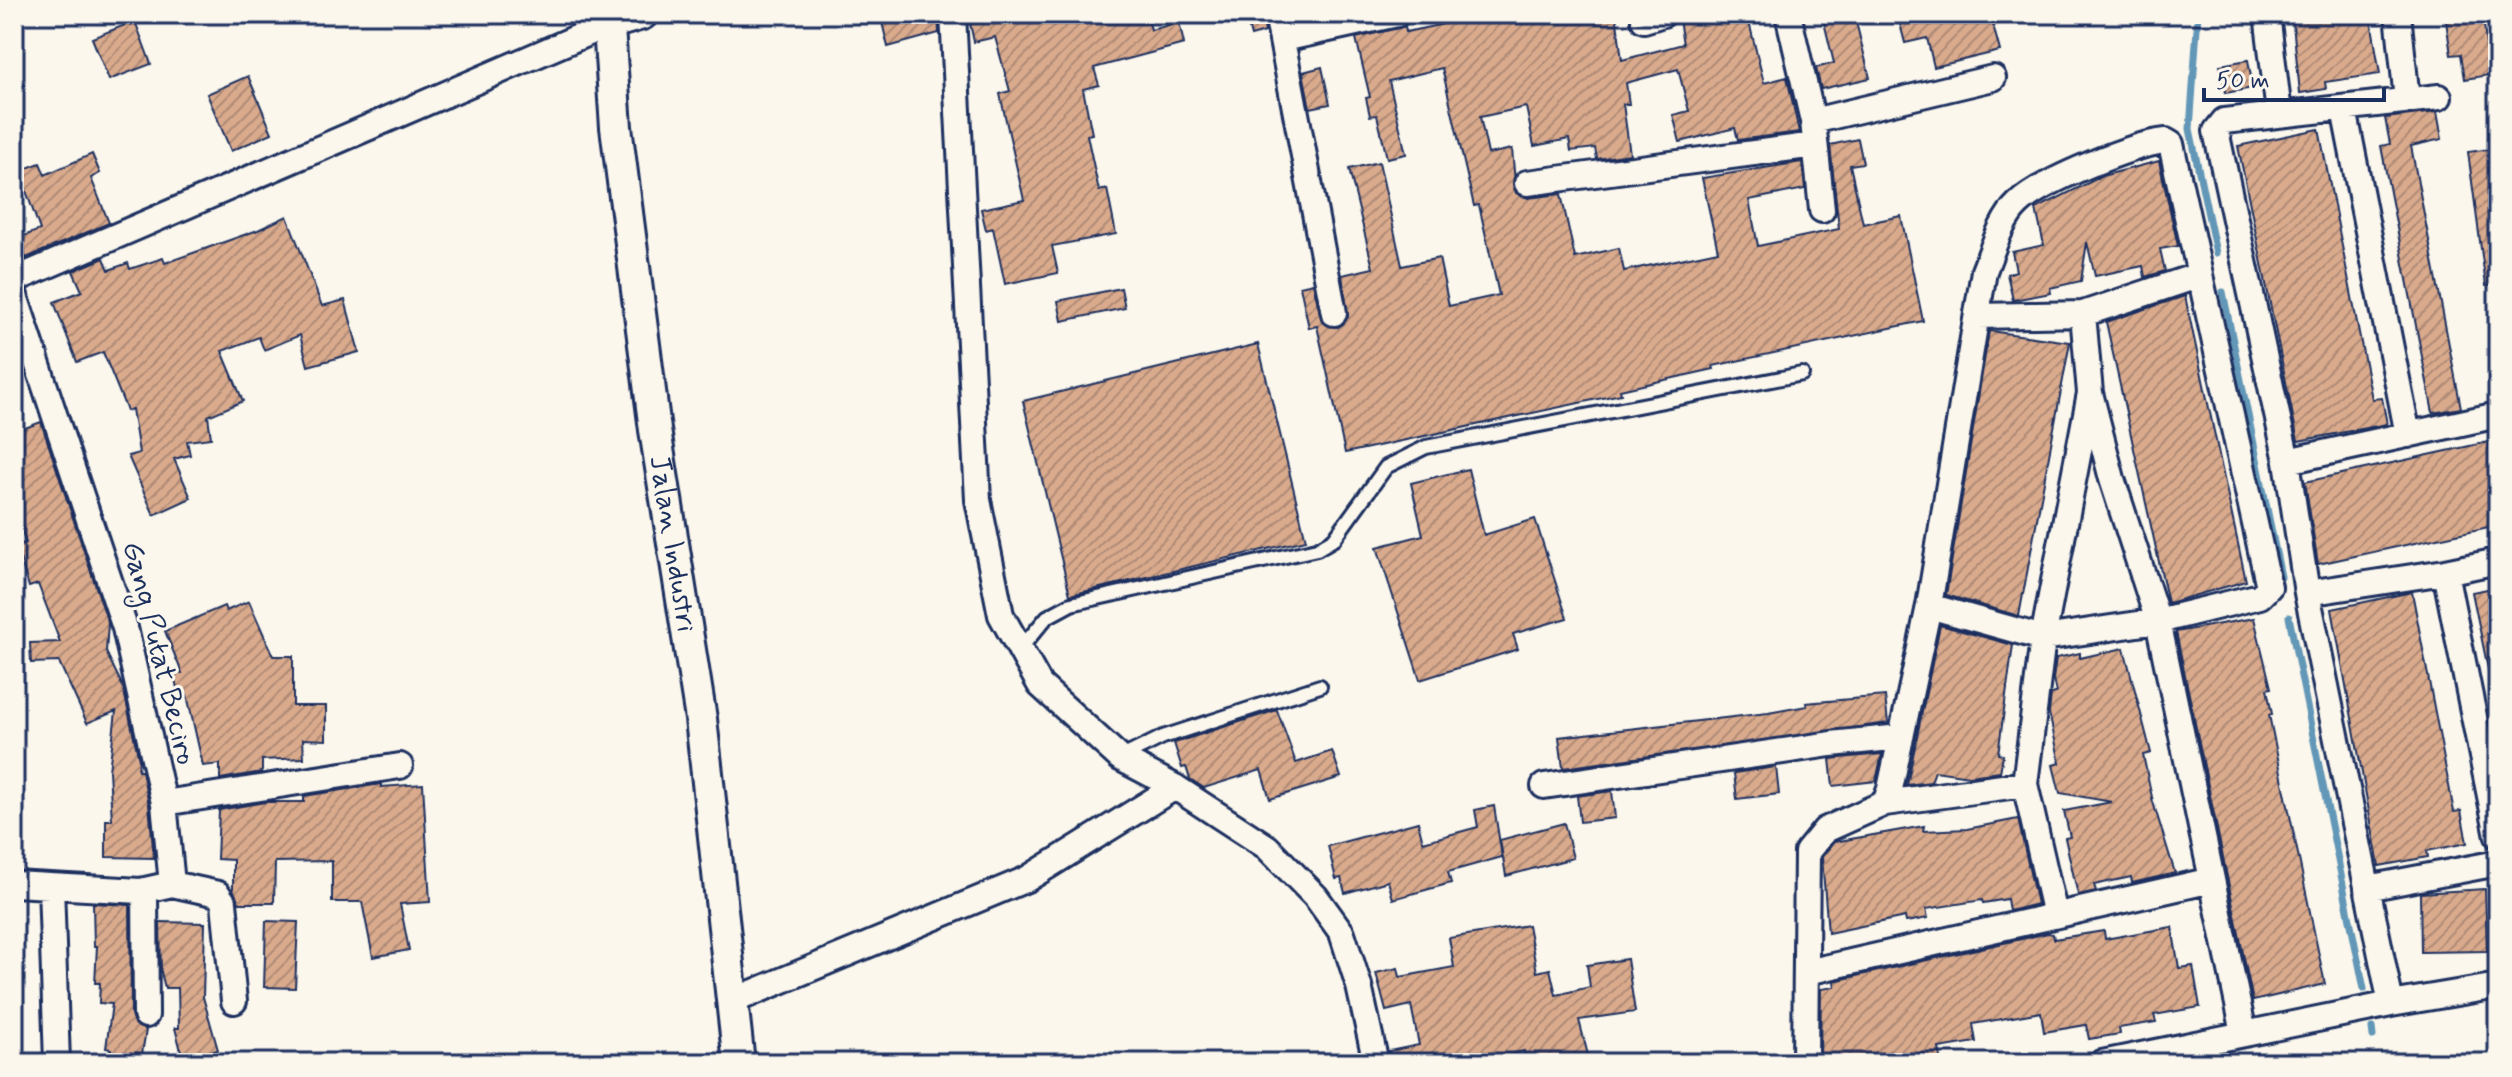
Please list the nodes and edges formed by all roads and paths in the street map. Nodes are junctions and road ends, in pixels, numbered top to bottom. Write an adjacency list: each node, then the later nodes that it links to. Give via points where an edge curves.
1 (642, 14): 8 (street)
2 (953, 14): 35 (street, via 978,500 1001,615)
3 (1277, 14): 9 (street)
4 (1397, 14): 9 (street)
5 (1788, 14): 15 (street)
6 (2267, 14): 14 (street)
7 (2398, 14): 12 (street)
8 (610, 18): 19 (street); 56 (street, Jalan Industri, via 618,142 655,430 701,719)
9 (1283, 39): 21 (street)
10 (1993, 78): 15 (street)
11 (2439, 97): 12 (street)
12 (2407, 100): 13 (street)
13 (2344, 109): 14 (street); 27 (street)
14 (2279, 113): 28 (street, via 2224,121 2216,131)
15 (1814, 133): 16 (street); 17 (street)
16 (1527, 183)
17 (1822, 210)
18 (2200, 275): 22 (street); 23 (street, via 2171,144 2159,141 2048,182 2016,205 1984,271); 33 (street, via 2269,587 2260,596)
19 (14, 280)
20 (14, 293): 43 (street, Gang Putat Beciro, via 125,628)
21 (1334, 313)
22 (2083, 314): 23 (street); 25 (street)
23 (1977, 316): 32 (street)
24 (1802, 374): 35 (lane, via 1426,447 1386,467 1328,544 1071,604 1047,617)
25 (2090, 393): 33 (street); 34 (street)
26 (2498, 415): 27 (street)
27 (2408, 435): 28 (street)
28 (2287, 461): 31 (street)
29 (2498, 561): 30 (street)
30 (2445, 572): 31 (street); 45 (street)
31 (2307, 593): 51 (street)
32 (1929, 606): 34 (street); 37 (street)
33 (2158, 621): 34 (street); 47 (street)
34 (2043, 638): 40 (street)
35 (1020, 649): 38 (street, via 1040,685)
36 (1320, 686): 38 (lane, via 1163,737)
37 (1901, 737): 41 (street); 44 (street)
38 (1120, 758): 42 (street)
39 (400, 766): 43 (street)
40 (2025, 784): 44 (street); 53 (street)
41 (1544, 786)
42 (1175, 787): 56 (street, via 1027,879); 63 (street, via 1267,847 1316,897 1342,933)
43 (164, 803): 49 (street, Gang Putat Beciro)
44 (1885, 803): 54 (street, via 1825,830 1807,852)
45 (2498, 836)
46 (2498, 863): 51 (street)
47 (2212, 880): 53 (street); 60 (street)
48 (14, 884): 50 (street)
49 (172, 884): 52 (street); 57 (street, via 218,894 224,903)
50 (51, 886): 52 (street); 61 (street)
51 (2367, 888): 58 (street)
52 (145, 891): 59 (street)
53 (2055, 915): 54 (street)
54 (1807, 972): 64 (street)
55 (2498, 986): 58 (street)
56 (735, 1000): 62 (street, Jalan Industri)
57 (234, 1001)
58 (2391, 1004): 60 (street)
59 (146, 1015)
60 (2232, 1036): 65 (street); 66 (street)
61 (57, 1062)
62 (739, 1063)
63 (1376, 1063)
64 (1805, 1063)
65 (2102, 1063)
66 (2223, 1063)

